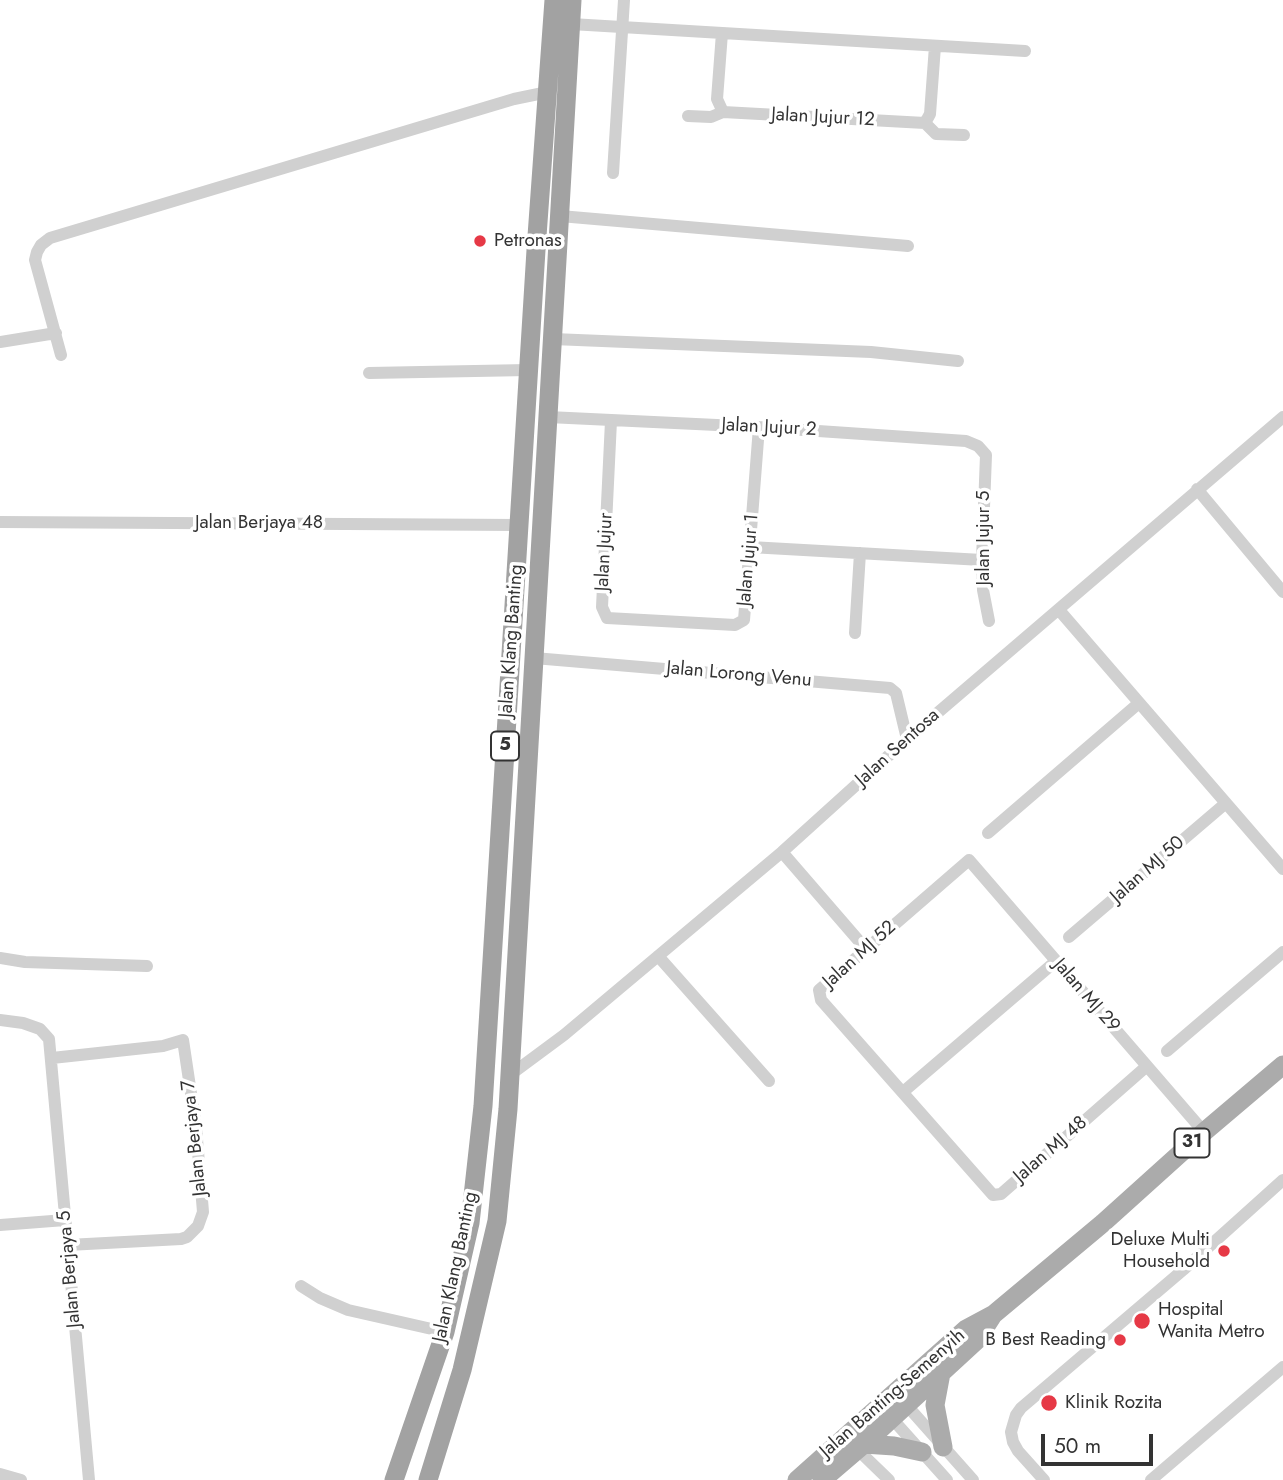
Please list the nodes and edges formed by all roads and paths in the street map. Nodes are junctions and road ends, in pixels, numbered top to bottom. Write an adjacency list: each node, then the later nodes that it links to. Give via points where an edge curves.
1 (554, 0): 9 (highway, Jalan Klang Banting / 5)
2 (572, 0): 4 (highway, Jalan Klang Banting / 5)
3 (624, 0): 5 (street)
4 (571, 24): 5 (street); 15 (highway, Jalan Klang Banting / 5)
5 (622, 27): 6 (street); 14 (street)
6 (722, 33): 7 (street); 10 (street, via 717,99)
7 (935, 46): 8 (street); 12 (street, via 930,114)
8 (1025, 51)
9 (548, 92): 17 (street, via 501,102 50,238 35,260); 22 (highway, Jalan Klang Banting / 5)
10 (723, 112): 11 (street, Jalan Jujur 12, via 711,117); 12 (street, Jalan Jujur 12)
11 (688, 116)
12 (925, 123): 13 (street, Jalan Jujur 12, via 936,134)
13 (964, 135)
14 (613, 173)
15 (560, 216): 16 (street); 18 (highway, Jalan Klang Banting / 5)
16 (908, 246)
17 (56, 333): 19 (street); 20 (street)
18 (553, 339): 21 (street); 24 (highway, Jalan Klang Banting / 5)
19 (0, 342)
20 (61, 355)
21 (958, 360)
22 (523, 370): 23 (street); 31 (highway, Jalan Klang Banting / 5)
23 (369, 373)
24 (548, 417): 26 (street, Jalan Jujur 2); 40 (highway, Jalan Klang Banting / 5)
25 (1283, 417): 29 (street, Jalan Sentosa)
26 (611, 421): 27 (street, Jalan Jujur 2); 37 (street, Jalan Jujur, via 602,607 607,618)
27 (759, 427): 28 (street, Jalan Jujur 2, via 966,441); 32 (street, Jalan Jujur 1)
28 (986, 455): 34 (street, Jalan Jujur 5)
29 (1197, 489): 35 (street); 36 (street, Jalan Sentosa)
30 (0, 522): 31 (street, Jalan Berjaya 48)
31 (519, 525): 70 (highway, Jalan Klang Banting / 5, via 483,1106 470,1223)
32 (750, 547): 33 (street); 37 (street, Jalan Jujur 1, via 744,620 735,625)
33 (860, 553): 34 (street); 39 (street)
34 (982, 560): 38 (street, Jalan Jujur 5)
35 (1283, 592)
36 (1059, 610): 41 (street); 42 (street, Jalan Sentosa)
37 (672, 621)
38 (989, 621)
39 (855, 633)
40 (534, 658): 42 (street, Jalan Lorong Venu, via 890,688 896,693); 60 (highway, Jalan Klang Banting / 5)
41 (1139, 703): 43 (street); 44 (street)
42 (907, 739): 45 (street, Jalan Sentosa)
43 (1226, 803): 47 (street); 48 (street, Jalan MJ 50)
44 (988, 833)
45 (782, 852): 49 (street); 51 (street, Jalan Sentosa)
46 (969, 860): 49 (street, Jalan MJ 52); 53 (street, Jalan MJ 29)
47 (1283, 869)
48 (1069, 937)
49 (866, 948): 62 (street, Jalan MJ 52, via 819,990 819,996)
50 (1283, 952): 56 (street)
51 (658, 956): 60 (street, Jalan Sentosa); 61 (street)
52 (0, 958): 54 (street)
53 (1056, 961): 59 (street, Jalan MJ 29); 62 (street)
54 (147, 966)
55 (0, 1020): 57 (street, Jalan Berjaya 5, via 40,1028 49,1039)
56 (1167, 1051)
57 (52, 1058): 65 (street, Jalan Berjaya 5); 67 (street, Jalan Berjaya 7, via 183,1040 197,1127 203,1212 187,1237)
58 (1283, 1065): 63 (main road, Jalan Banting-Semenyih / 31)
59 (1147, 1066): 62 (street, Jalan MJ 48, via 997,1196); 63 (street, Jalan MJ 29)
60 (510, 1074): 81 (highway, Jalan Klang Banting / 5, via 497,1221 462,1370)
61 (769, 1081)
62 (903, 1092)
63 (1204, 1132): 69 (main road, Jalan Banting-Semenyih / 31)
64 (1283, 1180): 87 (street, via 1021,1408 1013,1442)
65 (65, 1220): 66 (street); 67 (street, Jalan Berjaya 5)
66 (0, 1226)
67 (68, 1245): 79 (street, Jalan Berjaya 5)
68 (301, 1286): 70 (street, via 348,1310)
69 (993, 1314): 72 (main road, Jalan Banting-Semenyih / 31, via 977,1340); 73 (main road, Jalan Banting-Semenyih / 31, via 966,1329)
70 (445, 1332): 80 (highway, Jalan Klang Banting / 5)
71 (1283, 1367): 88 (street)
72 (941, 1373): 73 (main road, Jalan Banting-Semenyih / 31); 75 (main road, via 935,1405)
73 (893, 1405): 74 (main road, Jalan Banting-Semenyih / 31); 75 (street); 76 (street); 82 (main road, Jalan Banting-Semenyih / 31)
74 (861, 1447): 76 (main road, via 894,1446); 83 (main road, Jalan Banting-Semenyih / 31); 84 (street)
75 (943, 1447): 86 (street)
76 (922, 1452): 85 (street)
77 (0, 1474): 78 (street)
78 (21, 1480)
79 (89, 1480)
80 (394, 1480)
81 (428, 1480)
82 (797, 1480)
83 (822, 1480)
84 (888, 1480)
85 (947, 1480)
86 (973, 1480)
87 (1044, 1480)
88 (1151, 1480)

